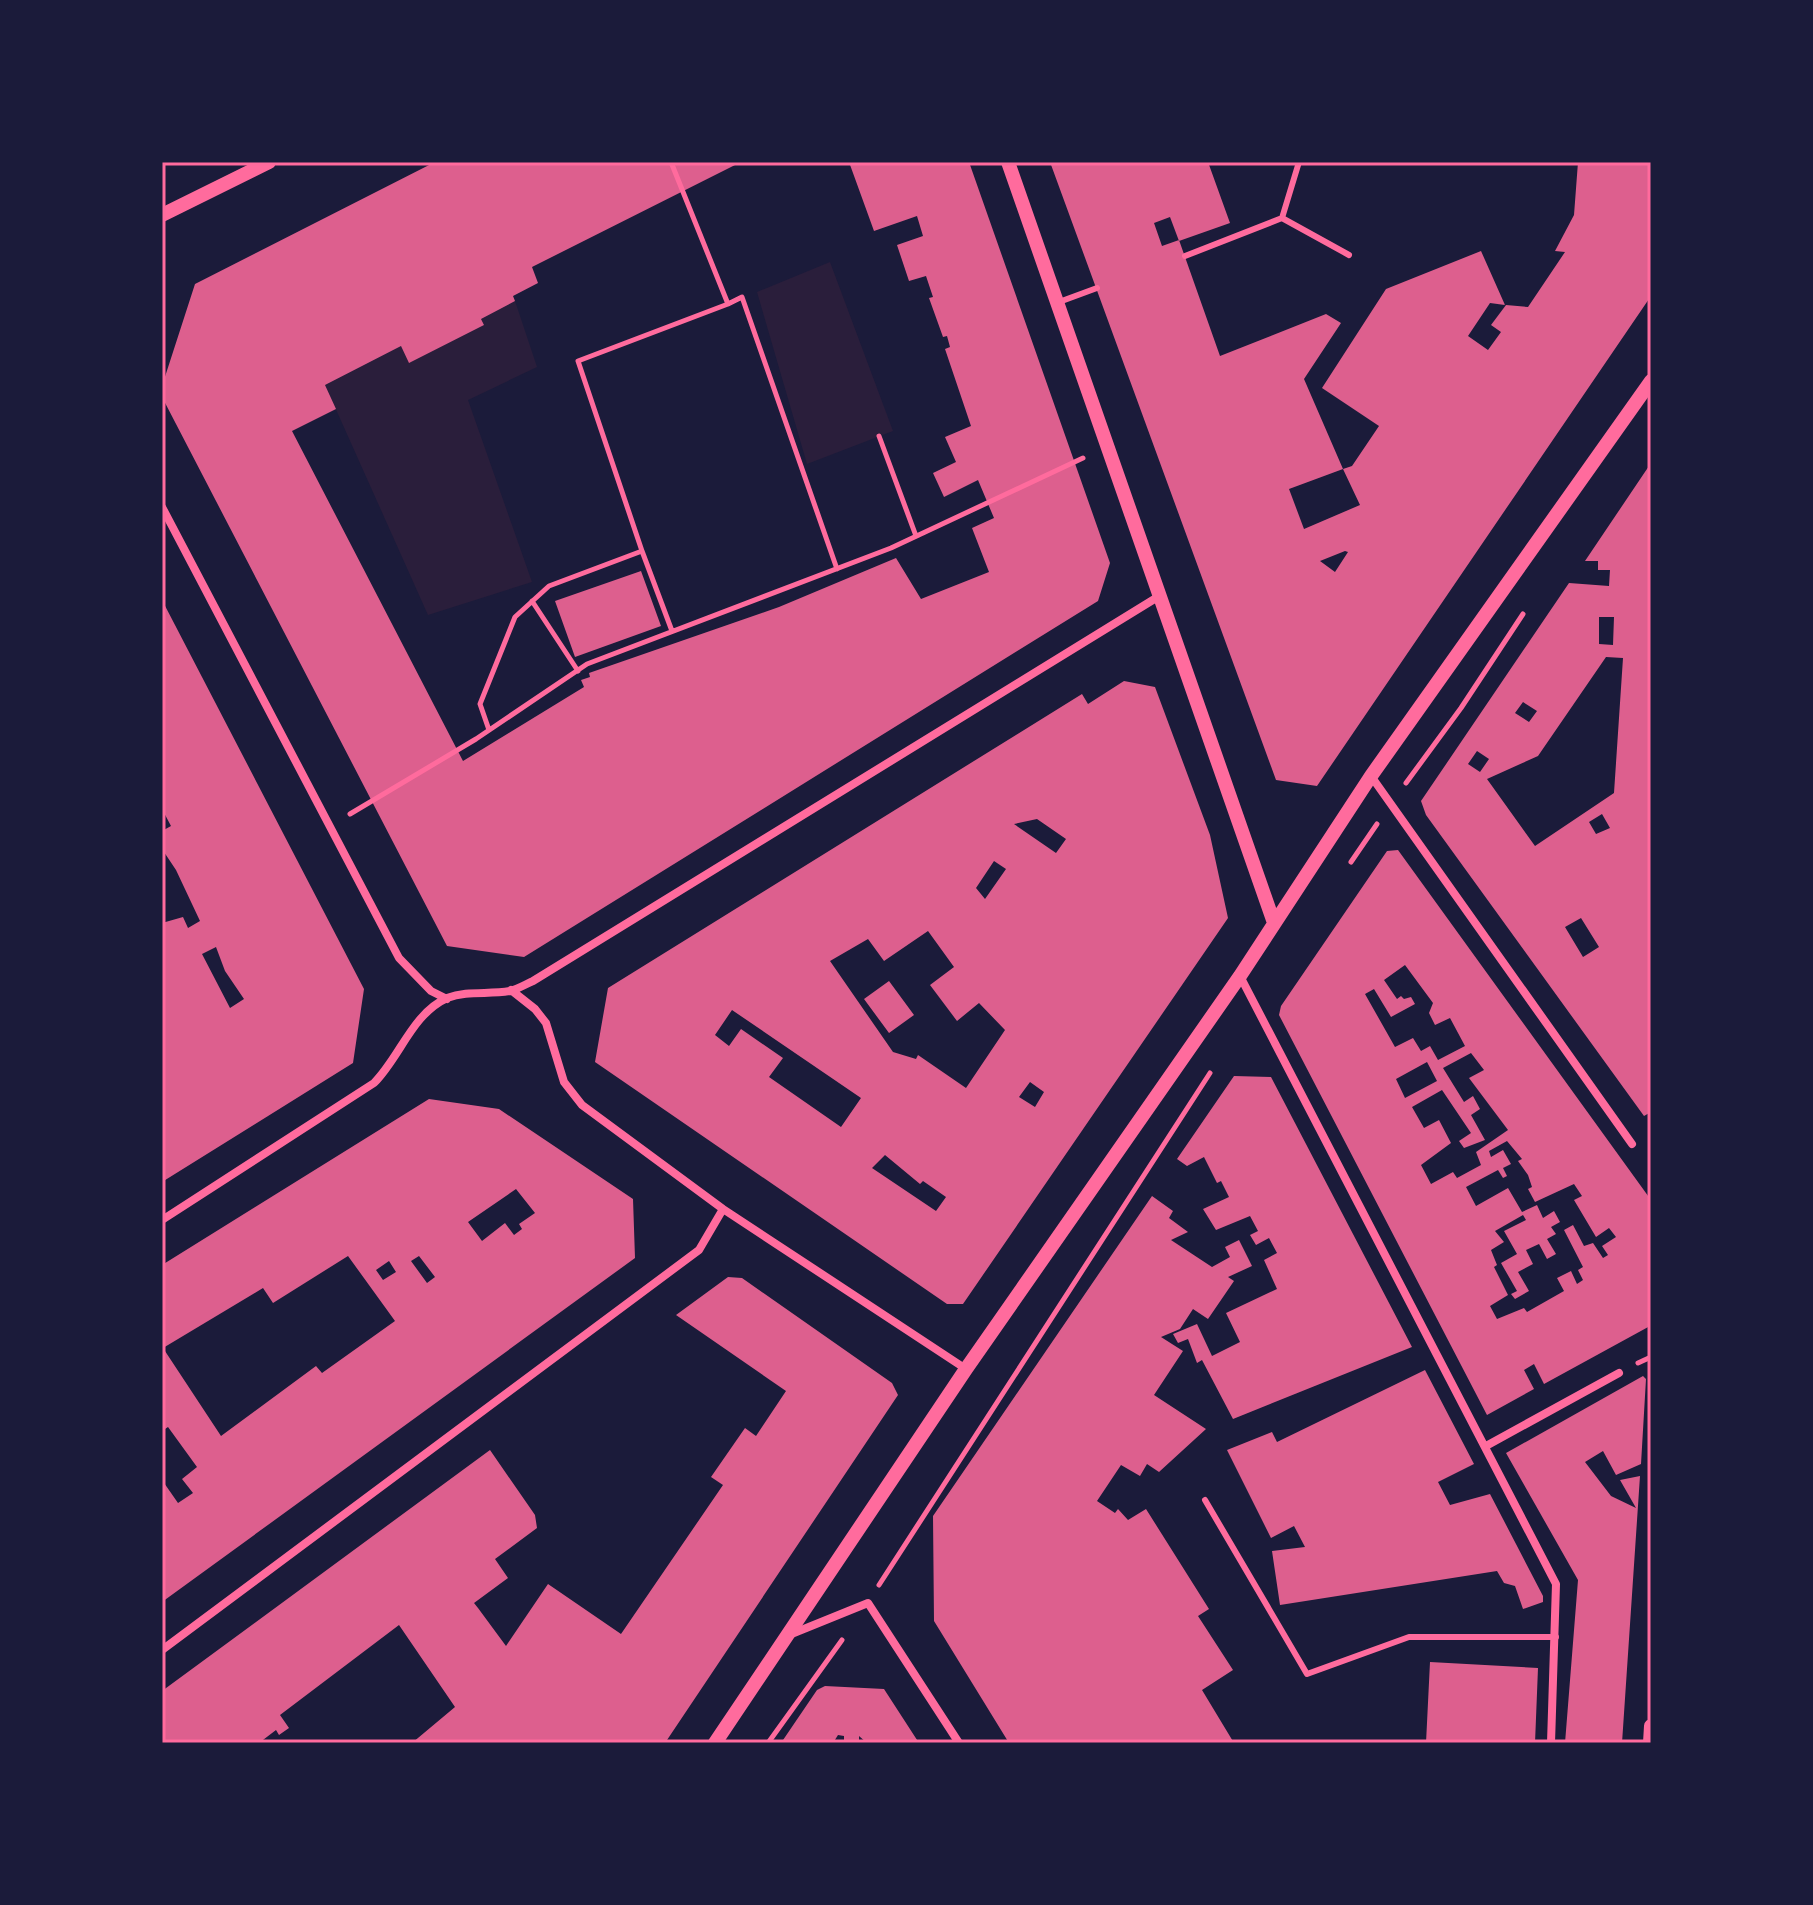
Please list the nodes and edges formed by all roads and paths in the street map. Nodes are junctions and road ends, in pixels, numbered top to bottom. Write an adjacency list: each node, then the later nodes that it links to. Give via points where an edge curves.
1 (269, 162): 5 (street)
2 (671, 162): 11 (path)
3 (1008, 162): 10 (street)
4 (1299, 162): 6 (lane)
5 (162, 215)
6 (1282, 218): 7 (lane); 8 (lane)
7 (1349, 255)
8 (1185, 256)
9 (1097, 288): 10 (lane)
10 (1059, 302): 14 (street)
11 (728, 304): 17 (path, via 578,361); 18 (path, via 742,297)
12 (1651, 381): 25 (street)
13 (879, 436): 16 (path)
14 (1108, 443): 16 (path); 19 (street)
15 (162, 507): 32 (street, via 399,958 431,991)
16 (916, 536): 18 (path)
17 (642, 551): 20 (path, via 549,586); 22 (path)
18 (837, 569): 22 (path)
19 (1162, 595): 29 (street); 31 (street)
20 (532, 601): 23 (path); 24 (path, via 515,617 484,690 480,704)
21 (1530, 603): 27 (path)
22 (672, 631): 23 (path)
23 (578, 671): 24 (path)
24 (489, 730): 26 (path)
25 (1371, 776): 27 (street); 29 (street)
26 (371, 801)
27 (1391, 802): 28 (path); 34 (street)
28 (1348, 866)
29 (1273, 920): 30 (street)
30 (1240, 976): 37 (street); 39 (street)
31 (511, 990): 32 (street); 35 (street, via 546,1023 564,1082 582,1105)
32 (447, 999): 36 (street, via 426,1013 374,1083)
33 (1211, 1071): 41 (path)
34 (1632, 1144)
35 (723, 1209): 37 (street); 44 (street, via 699,1250)
36 (162, 1220)
37 (966, 1369): 42 (street)
38 (1619, 1373): 39 (street)
39 (1486, 1446): 43 (street, via 1556,1584)
40 (1205, 1500): 43 (lane, via 1307,1674 1409,1637)
41 (868, 1603): 42 (street); 47 (path); 48 (street)
42 (786, 1636): 46 (street)
43 (1556, 1637): 49 (street)
44 (162, 1650)
45 (1651, 1726): 50 (street)
46 (715, 1743)
47 (768, 1743)
48 (959, 1743)
49 (1551, 1743)
50 (1650, 1743)

